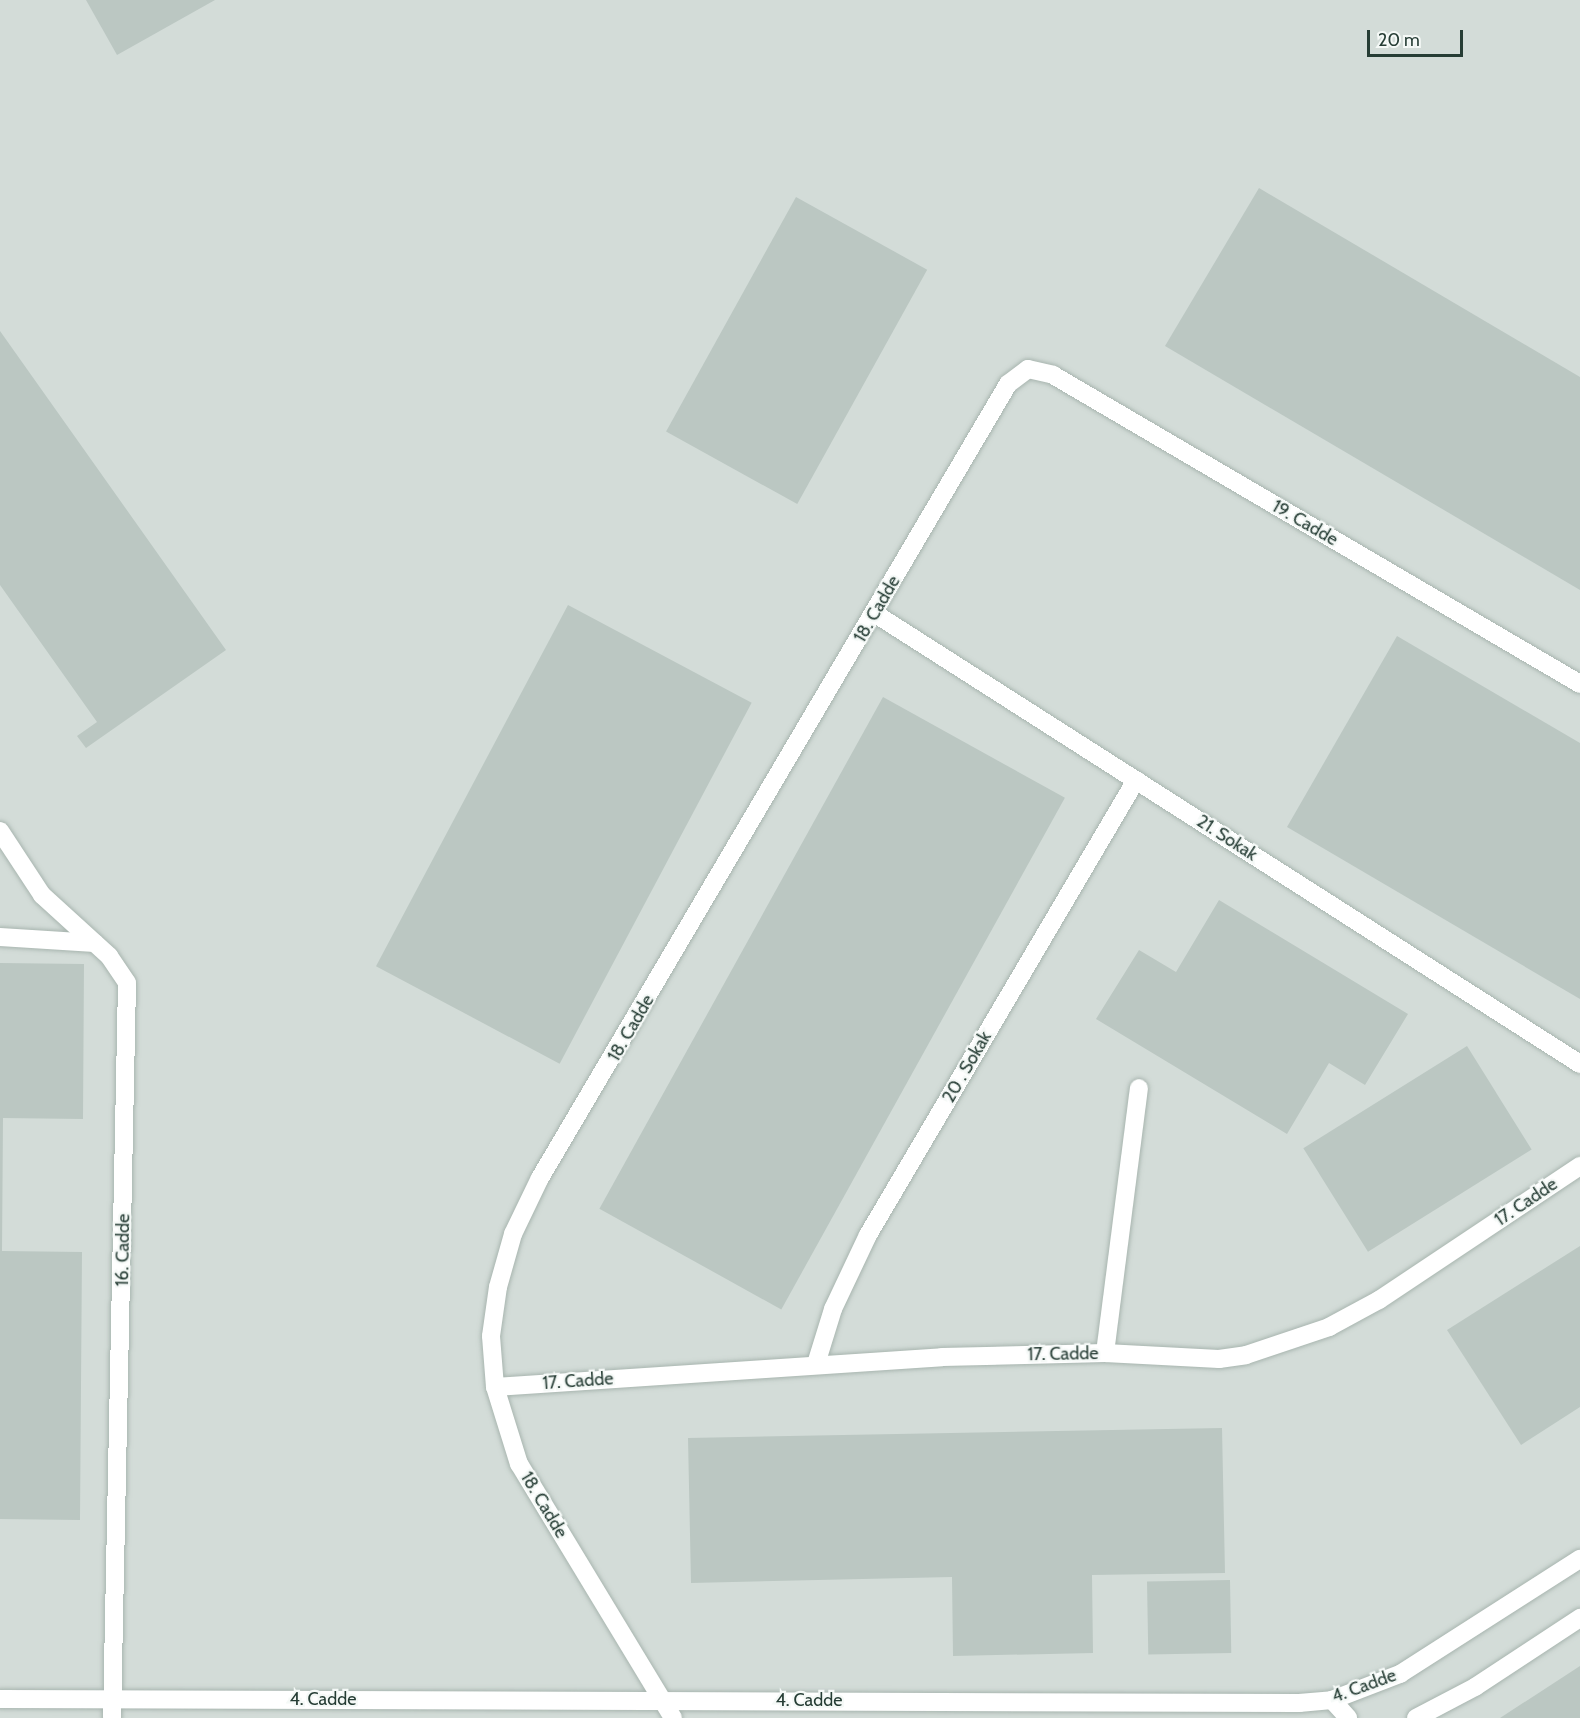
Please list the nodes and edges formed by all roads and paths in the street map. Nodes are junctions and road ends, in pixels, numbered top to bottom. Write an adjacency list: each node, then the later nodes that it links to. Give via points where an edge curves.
1 (1028, 369): 2 (street, 18. Cadde, via 1008,384); 3 (street, 19. Cadde, via 1053,375)
2 (874, 613): 4 (street, 21. Sokak); 13 (street, 18. Cadde, via 536,1187 513,1234 498,1287 491,1336)
3 (1580, 684)
4 (1136, 780): 8 (street, 21. Sokak); 12 (street, 20 . Sokak, via 868,1235 833,1309)
5 (0, 831): 7 (street, 16. Cadde, via 42,895)
6 (0, 937): 7 (street)
7 (95, 943): 17 (street, 16. Cadde, via 122,971 128,997)
8 (1580, 1064)
9 (1139, 1088): 11 (street)
10 (1580, 1166): 11 (street, 17. Cadde, via 1379,1300 1329,1327 1264,1350 1219,1359)
11 (1105, 1353): 12 (street, 17. Cadde)
12 (816, 1364): 13 (street, 17. Cadde)
13 (495, 1387): 18 (street, 18. Cadde, via 519,1464)
14 (1580, 1559): 19 (street, 4. Cadde, via 1400,1674)
15 (1580, 1618): 24 (street, via 1475,1687)
16 (0, 1699): 17 (street, 4. Cadde)
17 (113, 1699): 18 (street, 4. Cadde); 20 (street, 16. Cadde)
18 (661, 1699): 19 (street, 4. Cadde, via 1299,1703); 21 (street, 18. Cadde)
19 (1332, 1700): 22 (street); 23 (street)
20 (112, 1718)
21 (673, 1718)
22 (1328, 1718)
23 (1348, 1718)
24 (1416, 1718)

